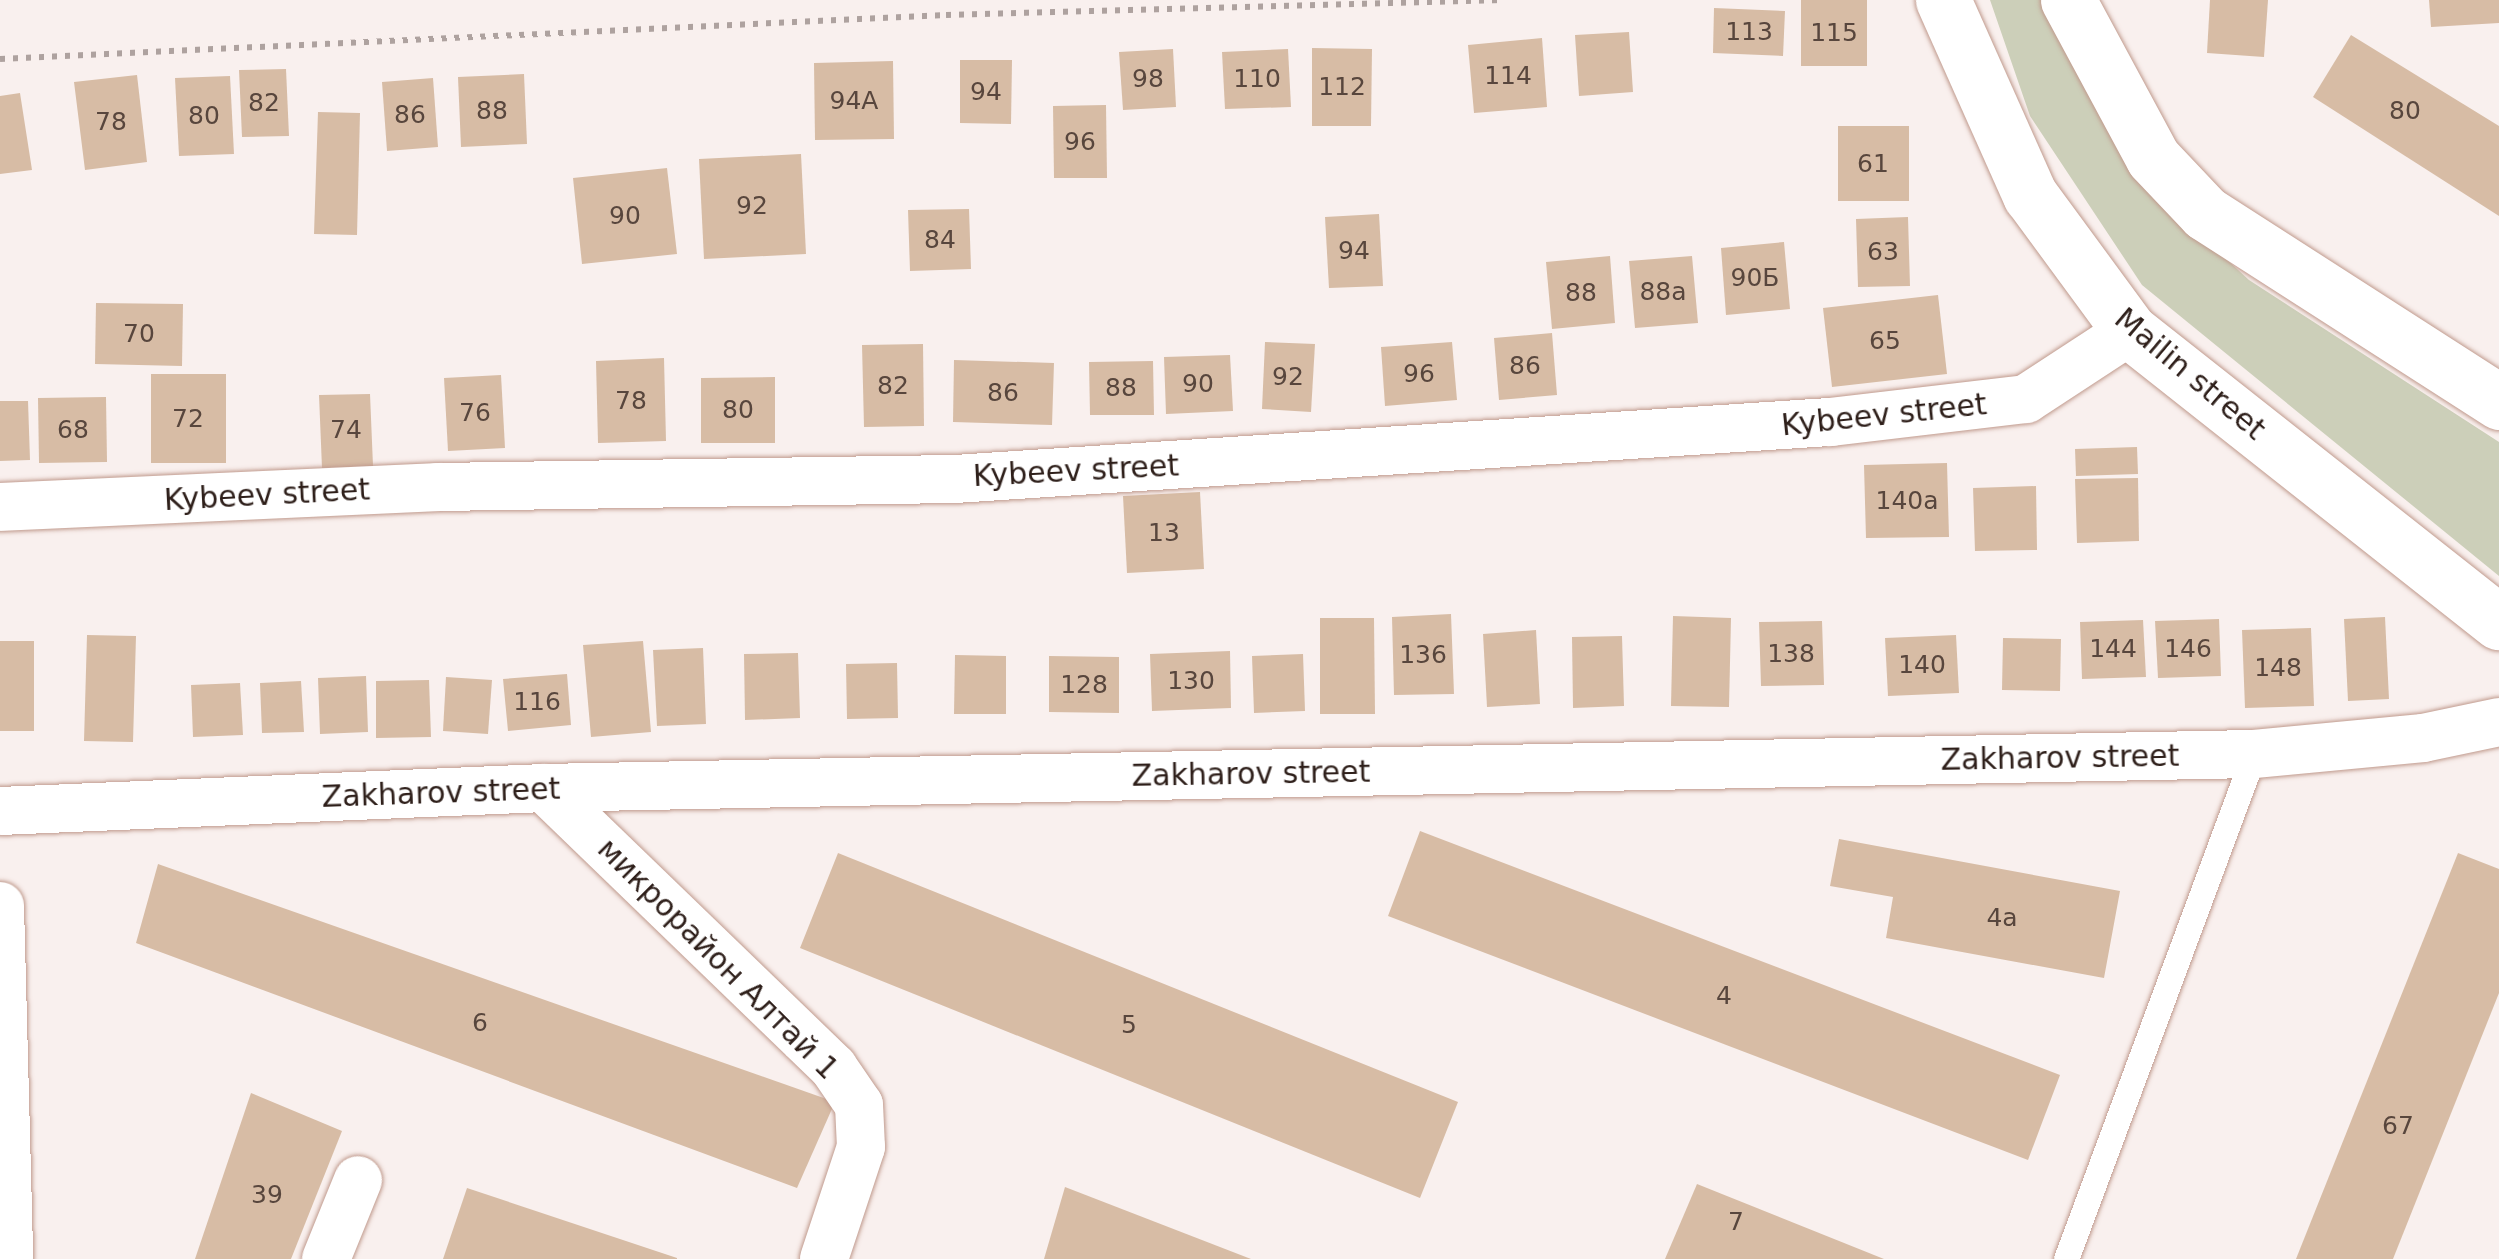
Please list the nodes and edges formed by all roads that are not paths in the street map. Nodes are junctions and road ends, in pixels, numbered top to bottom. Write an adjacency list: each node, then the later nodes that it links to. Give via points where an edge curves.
1 (1943, 0): 3 (main road, Mailin street, via 2030,195)
2 (2068, 0): 4 (main road, via 2153,158 2205,213)
3 (2130, 332): 5 (street, Kybeev street, via 2026,399 1830,422 954,478 529,484); 6 (main road, Mailin street)
4 (2499, 402)
5 (0, 507)
6 (2499, 622)
7 (2499, 722): 8 (street, Zakharov street, via 2423,738)
8 (2254, 754): 9 (street, Zakharov street); 16 (lane)
9 (544, 788): 10 (street, Zakharov street); 15 (street, микрорайон Алтай 1, via 833,1067 859,1105 861,1148)
10 (0, 811)
11 (0, 906): 13 (street)
12 (358, 1180): 14 (street)
13 (9, 1259)
14 (326, 1259)
15 (824, 1259)
16 (2066, 1259)

